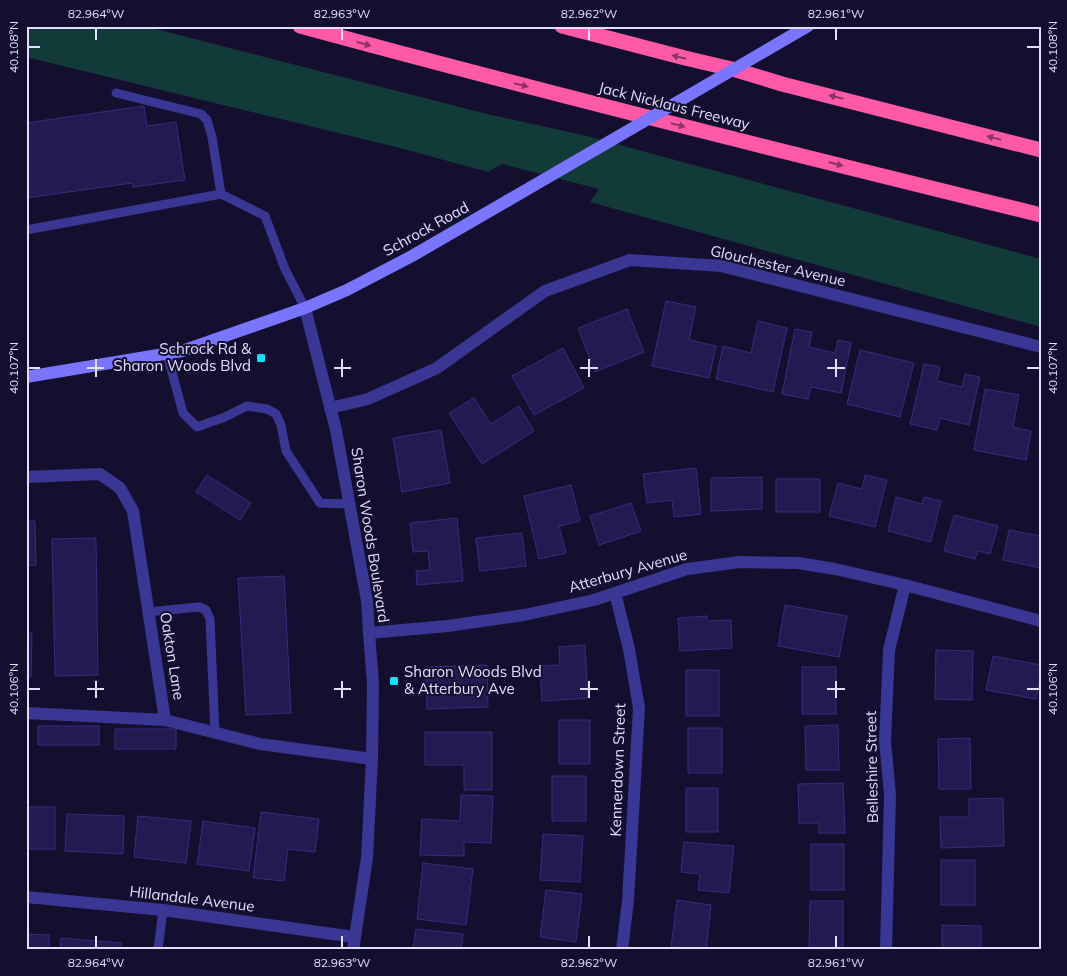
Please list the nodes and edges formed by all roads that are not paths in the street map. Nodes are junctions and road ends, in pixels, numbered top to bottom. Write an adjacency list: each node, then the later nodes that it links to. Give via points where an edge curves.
1 (300, 26): 7 (highway, Jack Nicklaus Freeway, one-way to 7)
2 (562, 26): 5 (highway, one-way to 2)
3 (808, 26): 9 (main road, Schrock Road, bridge, via 412,256)
4 (116, 93): 6 (lane, via 201,114 207,120 212,137)
5 (1041, 150)
6 (221, 194): 8 (lane); 9 (lane, via 265,216 285,269)
7 (1041, 215)
8 (26, 230)
9 (305, 308): 11 (main road, Schrock Road); 13 (street, Sharon Woods Boulevard)
10 (1041, 348): 13 (street, Glouchester Avenue, via 721,266 630,260 545,292 437,368 368,398)
11 (167, 354): 12 (main road, Schrock Road); 15 (lane, via 183,413 198,427 246,406 276,414 286,451 320,503)
12 (26, 377)
13 (330, 408): 15 (street, Sharon Woods Boulevard)
14 (26, 477): 18 (street, Oakton Lane, via 100,474 120,488 132,511)
15 (349, 504): 20 (street, Sharon Woods Boulevard, via 367,601)
16 (905, 585): 17 (street, Atterbury Avenue, via 798,563 740,562 688,569); 19 (street, Atterbury Avenue); 30 (street, Belleshire Street, via 889,650 888,668 885,741 890,795)
17 (615, 593): 20 (street, Atterbury Avenue, via 524,615); 29 (street, Kennerdown Street, via 639,708 628,901)
18 (148, 612): 22 (street, Oakton Lane); 23 (lane, via 199,607 206,610 210,619)
19 (1041, 621)
20 (369, 633): 24 (street, Sharon Woods Boulevard, via 373,683)
21 (26, 713): 22 (street)
22 (165, 720): 23 (street, Oakton Lane)
23 (215, 733): 24 (street, Oakton Lane, via 260,744)
24 (372, 759): 27 (street, Sharon Woods Boulevard, via 367,858)
25 (26, 897): 26 (street, Hillandale Avenue)
26 (163, 910): 27 (street, Hillandale Avenue); 28 (lane)
27 (353, 943)
28 (158, 950)
29 (622, 950)
30 (886, 950)

